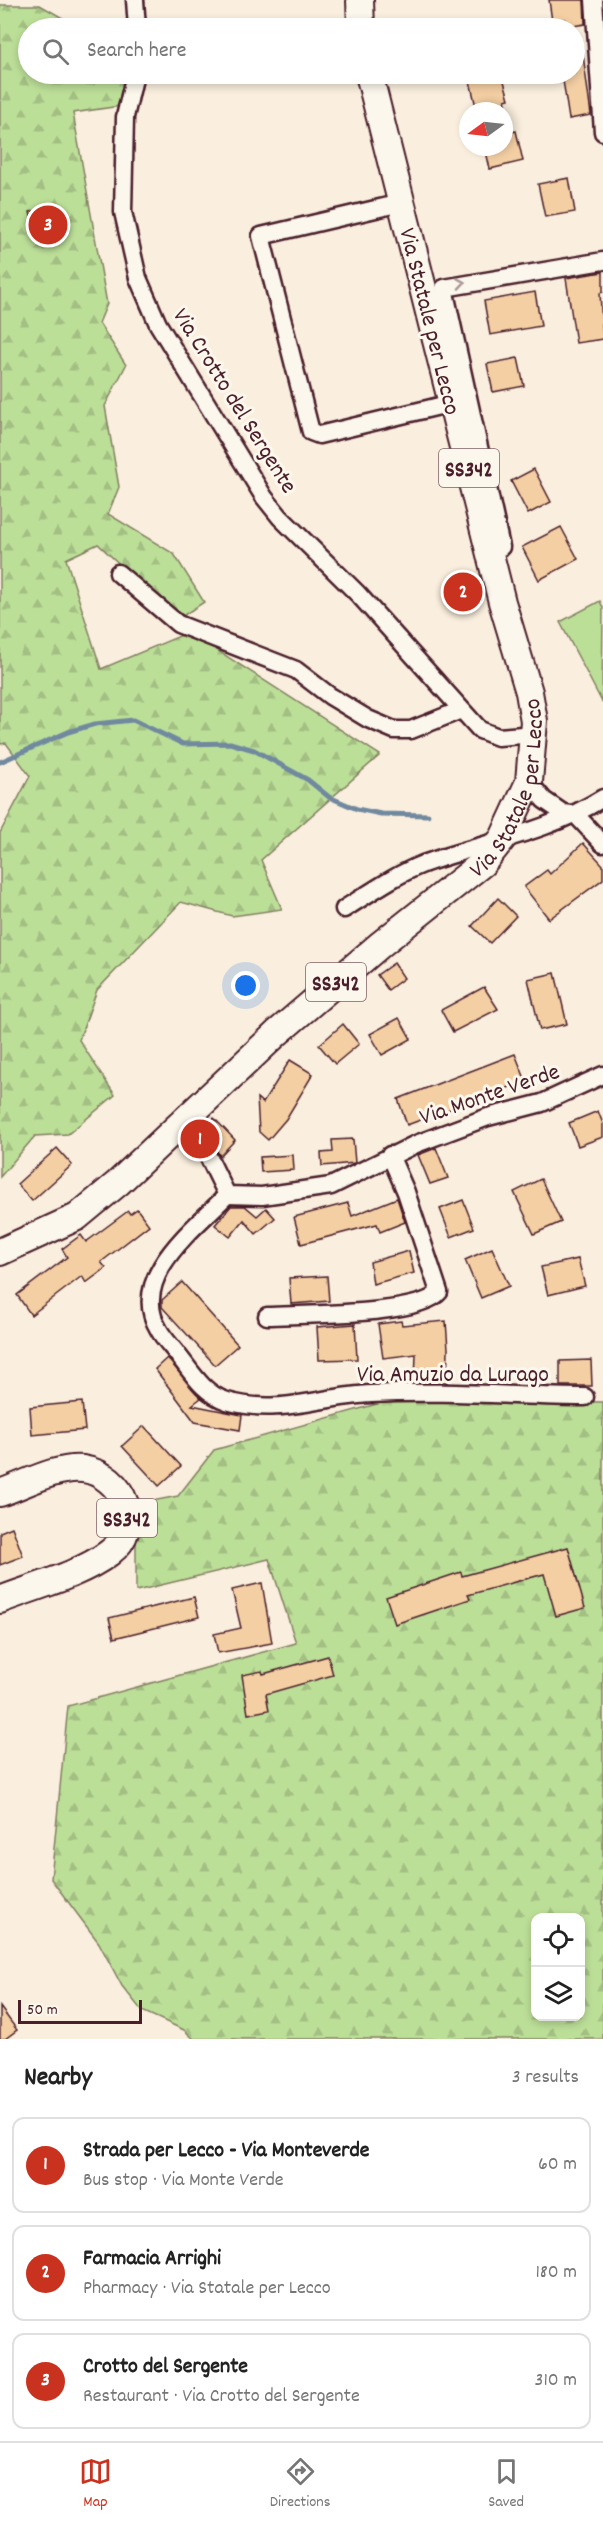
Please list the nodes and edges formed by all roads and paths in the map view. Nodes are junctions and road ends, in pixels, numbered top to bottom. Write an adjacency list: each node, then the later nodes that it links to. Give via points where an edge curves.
1 (135, 0): 4 (street)
2 (360, 0): 5 (main road)
3 (594, 0): 8 (street)
4 (136, 18)
5 (361, 18)
6 (133, 84): 14 (street, Via Crotto del Sergente, via 125,117 123,212 138,278 158,324 264,497 358,594)
7 (371, 84): 9 (main road, Via Statale per Lecco / SS342)
8 (603, 132)
9 (401, 203): 11 (main road, Via Statale per Lecco / SS342); 11 (street, via 261,236 272,283 311,432 320,435)
10 (603, 261): 12 (street, one-way to 10, via 504,561 444,288)
11 (452, 403): 12 (main road, Via Statale per Lecco / SS342)
12 (494, 569): 15 (main road, Via Statale per Lecco / SS342, via 529,692)
13 (118, 573): 14 (street, via 178,624 296,670 330,696 394,730 411,730)
14 (461, 710): 15 (street, Via Crotto del Sergente, via 480,730 498,737)
15 (534, 734): 16 (main road, Via Statale per Lecco / SS342)
16 (529, 782): 18 (street, via 544,800 563,813); 19 (main road, Via Statale per Lecco / SS342)
17 (603, 798): 18 (street)
18 (576, 815): 19 (street, via 555,825); 20 (street)
19 (503, 838): 21 (street, via 392,878); 23 (main road, Via Statale per Lecco / SS342, via 483,863 294,1018)
20 (603, 844)
21 (344, 909)
22 (603, 1074): 24 (street, Via Monte Verde, via 561,1095 488,1117)
23 (184, 1119): 25 (street, via 207,1154); 26 (main road, Via Statale per Lecco / SS342, via 118,1183 76,1216)
24 (390, 1155): 25 (street, Via Monte Verde, via 331,1185 262,1196); 27 (street, via 439,1292 424,1302 370,1312)
25 (227, 1196): 28 (street, Via Amuzio da Lurago, via 161,1264 151,1299 158,1330 214,1396 274,1407 378,1393)
26 (0, 1252)
27 (267, 1316)
28 (585, 1397)
29 (0, 1493): 30 (main road, SS342, via 67,1470 82,1469 98,1473 120,1490 127,1520 125,1534 110,1553)
30 (0, 1600)

